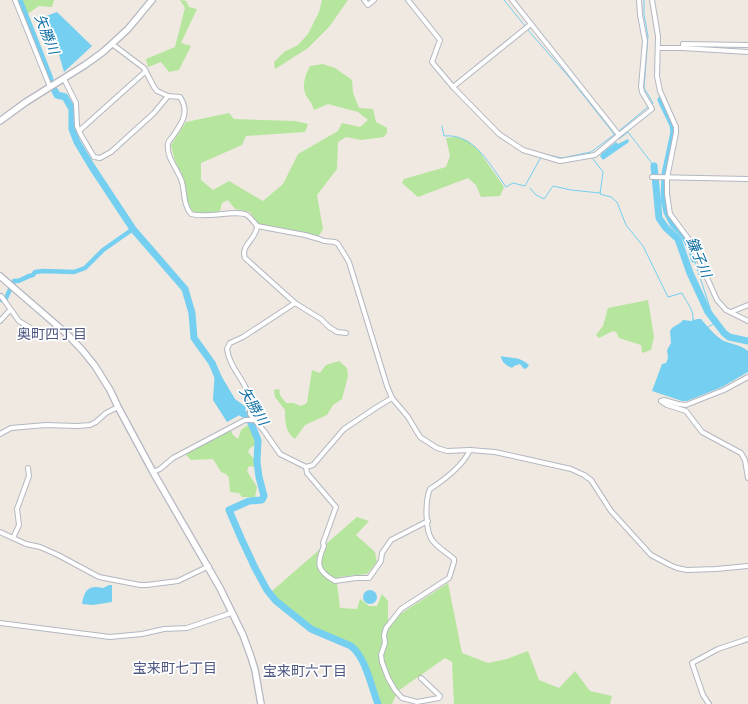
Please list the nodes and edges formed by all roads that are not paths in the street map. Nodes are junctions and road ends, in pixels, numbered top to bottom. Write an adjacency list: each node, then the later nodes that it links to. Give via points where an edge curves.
1 (16, 0): 17 (street)
2 (152, 0): 10 (street)
3 (364, 0): 4 (street, via 368,5)
4 (374, 0)
5 (408, 0): 18 (street, via 440,40 432,62)
6 (512, 0): 9 (street)
7 (639, 0): 22 (street, via 645,41 641,87 652,109)
8 (652, 0): 12 (street)
9 (531, 24): 18 (street); 22 (street)
10 (112, 44): 15 (street); 16 (street, via 86,65)
11 (748, 45): 13 (street, via 683,44)
12 (658, 48): 13 (street); 24 (street, via 658,83 676,127)
13 (682, 48): 14 (street)
14 (748, 52)
15 (146, 71): 19 (street, via 157,91); 21 (street)
16 (64, 78): 17 (street); 21 (street, via 76,103)
17 (50, 87): 20 (street)
18 (453, 87): 22 (street, via 499,134 519,148 545,157 565,161 595,155)
19 (168, 96): 21 (street, via 154,113 111,152 100,158 91,155); 26 (street, via 180,98 184,104 184,117 169,141 168,150 181,179 184,201 191,214 244,214)
20 (0, 121)
21 (79, 131)
22 (618, 135)
23 (652, 177): 24 (street)
24 (667, 178): 25 (street); 32 (street, via 670,214 691,242 714,295 719,303)
25 (748, 179)
26 (258, 226): 29 (street, via 254,237 245,247 245,258); 38 (street, via 338,244 349,262 384,380)
27 (0, 276): 39 (street, via 83,351 101,375)
28 (0, 296): 31 (street)
29 (295, 303): 36 (street, via 337,332); 40 (street, via 228,346 227,353 248,393 251,403 250,414)
30 (748, 305): 32 (street)
31 (10, 310): 33 (street); 35 (street, via 19,321)
32 (731, 312): 34 (street)
33 (0, 321)
34 (748, 322)
35 (34, 330)
36 (346, 333)
37 (748, 377): 46 (street, via 686,405 661,400 667,405 686,411 702,432 741,453)
38 (392, 398): 42 (street, via 424,440 447,451); 43 (street, via 344,429 313,466)
39 (118, 407): 41 (street, via 90,425 46,424 10,428); 45 (street)
40 (255, 420): 43 (street, via 280,454); 45 (street, via 245,420 173,458)
41 (0, 434)
42 (470, 450): 47 (street, via 442,482 430,489 426,500); 51 (street, via 495,452 577,470 591,480 611,511 652,556 678,568 716,569)
43 (306, 467): 47 (street, via 307,473 336,507 320,554 321,571 335,581 369,578 391,540)
44 (28, 468): 49 (street, via 29,476 17,509 18,525)
45 (153, 472): 50 (street)
46 (748, 478)
47 (428, 521): 55 (street, via 431,539 454,559 453,569 449,578 401,609 386,628 381,655 388,678 402,698 417,702 439,698 440,696)
48 (0, 532): 49 (street)
49 (13, 538): 50 (street, via 52,552 99,576 140,585 178,581)
50 (209, 566): 52 (street)
51 (748, 566)
52 (231, 613): 53 (street, via 188,628 110,637); 56 (street, via 251,657)
53 (0, 623)
54 (748, 639): 57 (street, via 718,649 692,663 703,695)
55 (421, 678)
56 (261, 704)
57 (709, 704)

